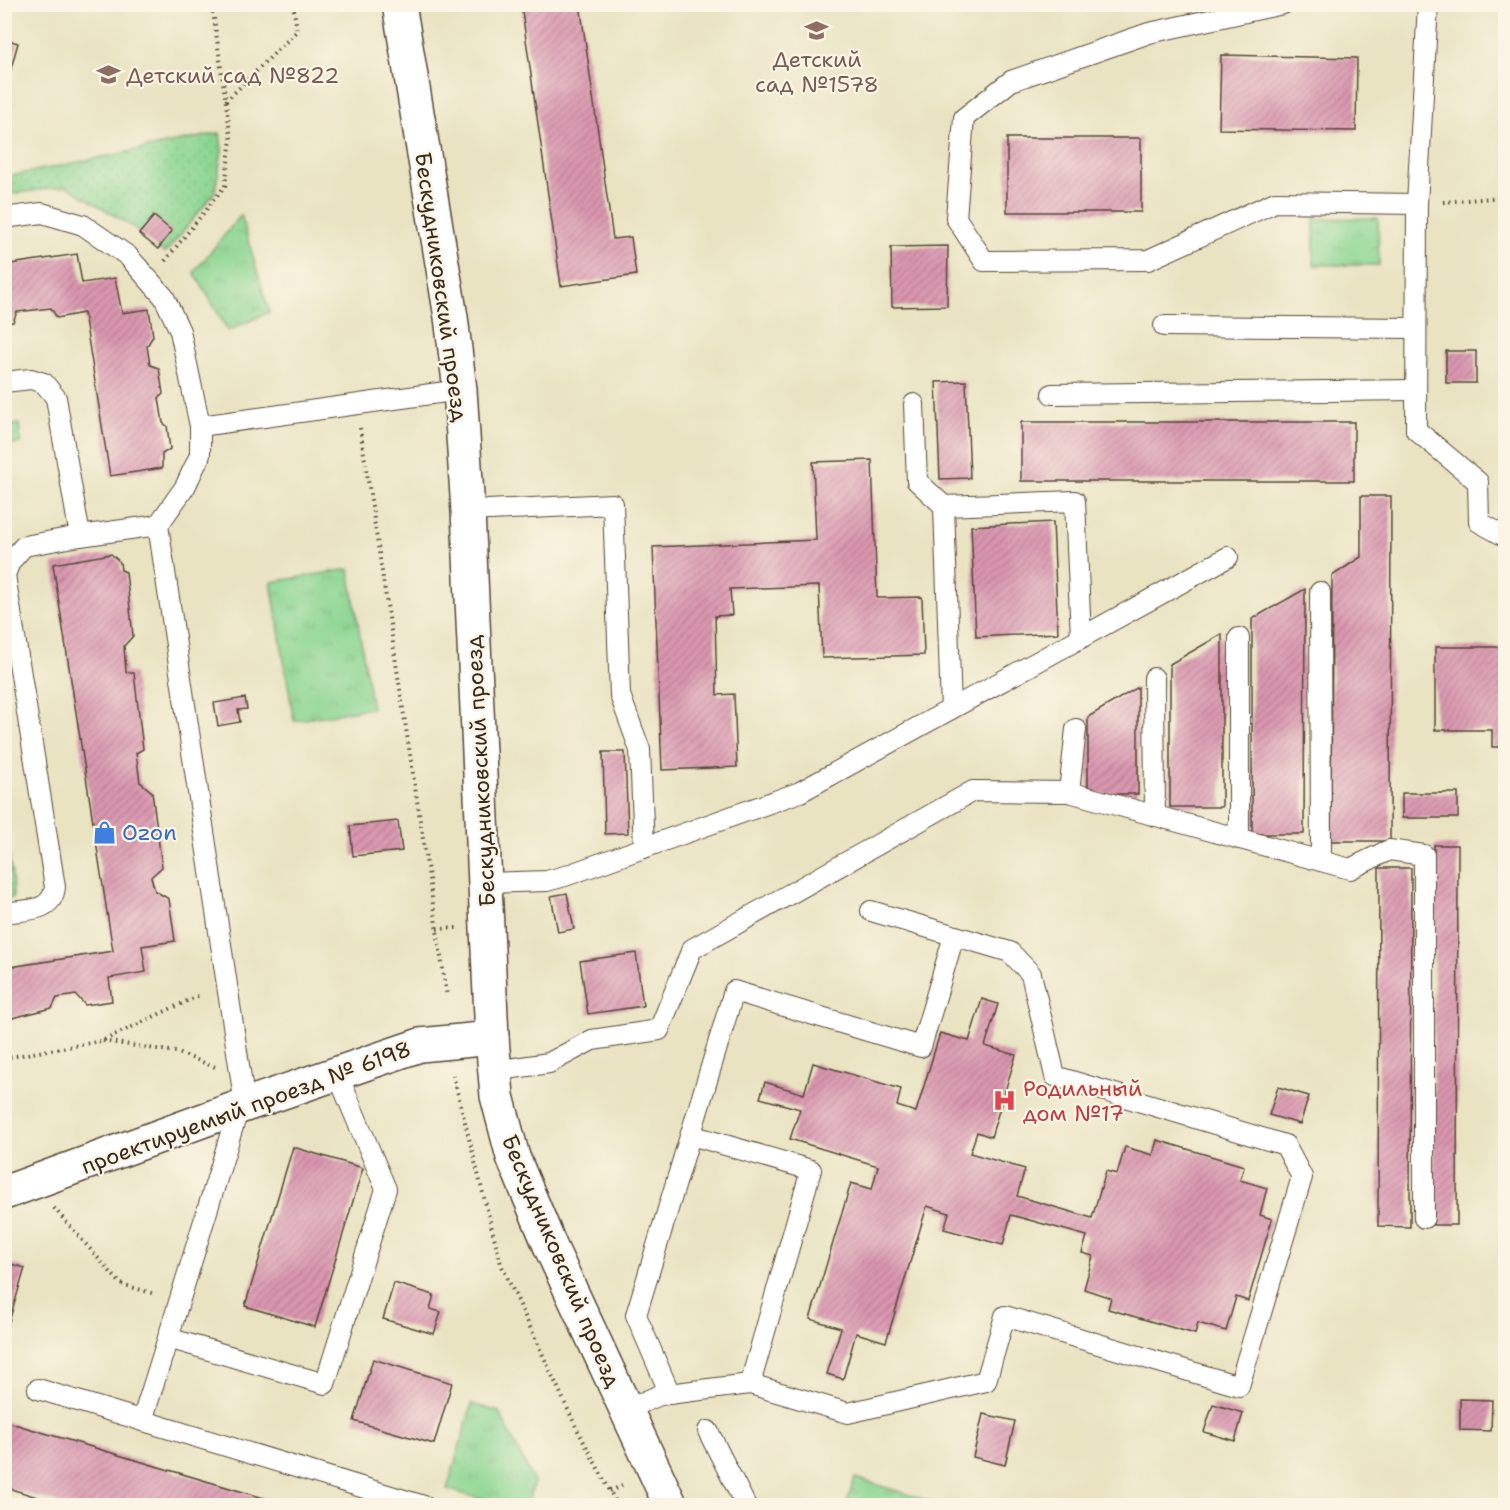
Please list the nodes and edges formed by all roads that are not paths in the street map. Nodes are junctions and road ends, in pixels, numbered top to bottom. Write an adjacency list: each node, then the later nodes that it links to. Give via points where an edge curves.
1 (399, 4): 9 (street, Бескудниковский проезд)
2 (1283, 4): 4 (lane, via 1149,33 1011,81 964,118 956,218 984,261 1148,260 1275,202)
3 (1428, 4): 4 (lane)
4 (1417, 204): 7 (lane)
5 (4, 218): 13 (lane, via 42,213 83,225 128,256 164,297 180,331)
6 (1164, 326): 7 (lane)
7 (1416, 328): 10 (lane)
8 (4, 382): 17 (lane, via 38,381 56,398)
9 (460, 390): 13 (lane); 15 (street, Бескудниковский проезд)
10 (1416, 390): 11 (lane); 18 (lane, via 1416,430 1478,483 1479,522)
11 (1052, 394)
12 (914, 404): 14 (lane, via 917,481)
13 (200, 426): 16 (lane, via 200,455 185,487)
14 (944, 506): 21 (lane, via 1075,501); 24 (lane)
15 (468, 511): 29 (lane, via 613,504 620,695 640,750); 31 (street, Бескудниковский проезд)
16 (159, 525): 17 (lane); 38 (lane)
17 (80, 536): 33 (lane, via 24,546 5,575 55,887 54,899 47,906)
18 (1506, 537)
19 (1228, 557): 21 (lane)
20 (1320, 592): 30 (lane)
21 (1081, 638): 24 (lane)
22 (1239, 638): 28 (lane)
23 (1154, 678): 27 (lane)
24 (951, 709): 29 (lane, via 800,792)
25 (1076, 729): 26 (lane)
26 (1069, 792): 27 (lane); 36 (lane, via 973,791 692,949 659,1030 592,1040 549,1063)
27 (1155, 816): 28 (lane)
28 (1239, 839): 30 (lane)
29 (644, 848): 31 (lane, via 547,881)
30 (1321, 861): 41 (lane, via 1350,869 1389,850 1424,855)
31 (485, 883): 35 (street, Бескудниковский проезд)
32 (871, 911): 34 (lane)
33 (4, 913)
34 (954, 936): 39 (lane, via 921,1047 734,992); 43 (lane, via 1010,952 1031,974 1055,1076 1285,1145 1302,1177 1239,1386 1005,1316 986,1381 848,1413)
35 (492, 1038): 36 (street, Бескудниковский проезд); 37 (street, проектируемый проезд № 6198, via 420,1045)
36 (494, 1071): 46 (street, Бескудниковский проезд, via 513,1157)
37 (337, 1073): 38 (street, проектируемый проезд № 6198); 42 (lane, via 386,1189 325,1384)
38 (242, 1097): 40 (street, проектируемый проезд № 6198); 42 (lane)
39 (691, 1135): 43 (lane, via 811,1170); 45 (lane, via 636,1315)
40 (4, 1193)
41 (1424, 1218)
42 (168, 1338): 47 (lane)
43 (750, 1384): 45 (lane)
44 (38, 1389): 47 (lane)
45 (670, 1394): 46 (lane)
46 (625, 1410): 50 (street, Бескудниковский проезд)
47 (142, 1421): 49 (lane)
48 (708, 1431): 51 (lane)
49 (424, 1506)
50 (671, 1506)
51 (746, 1506)

